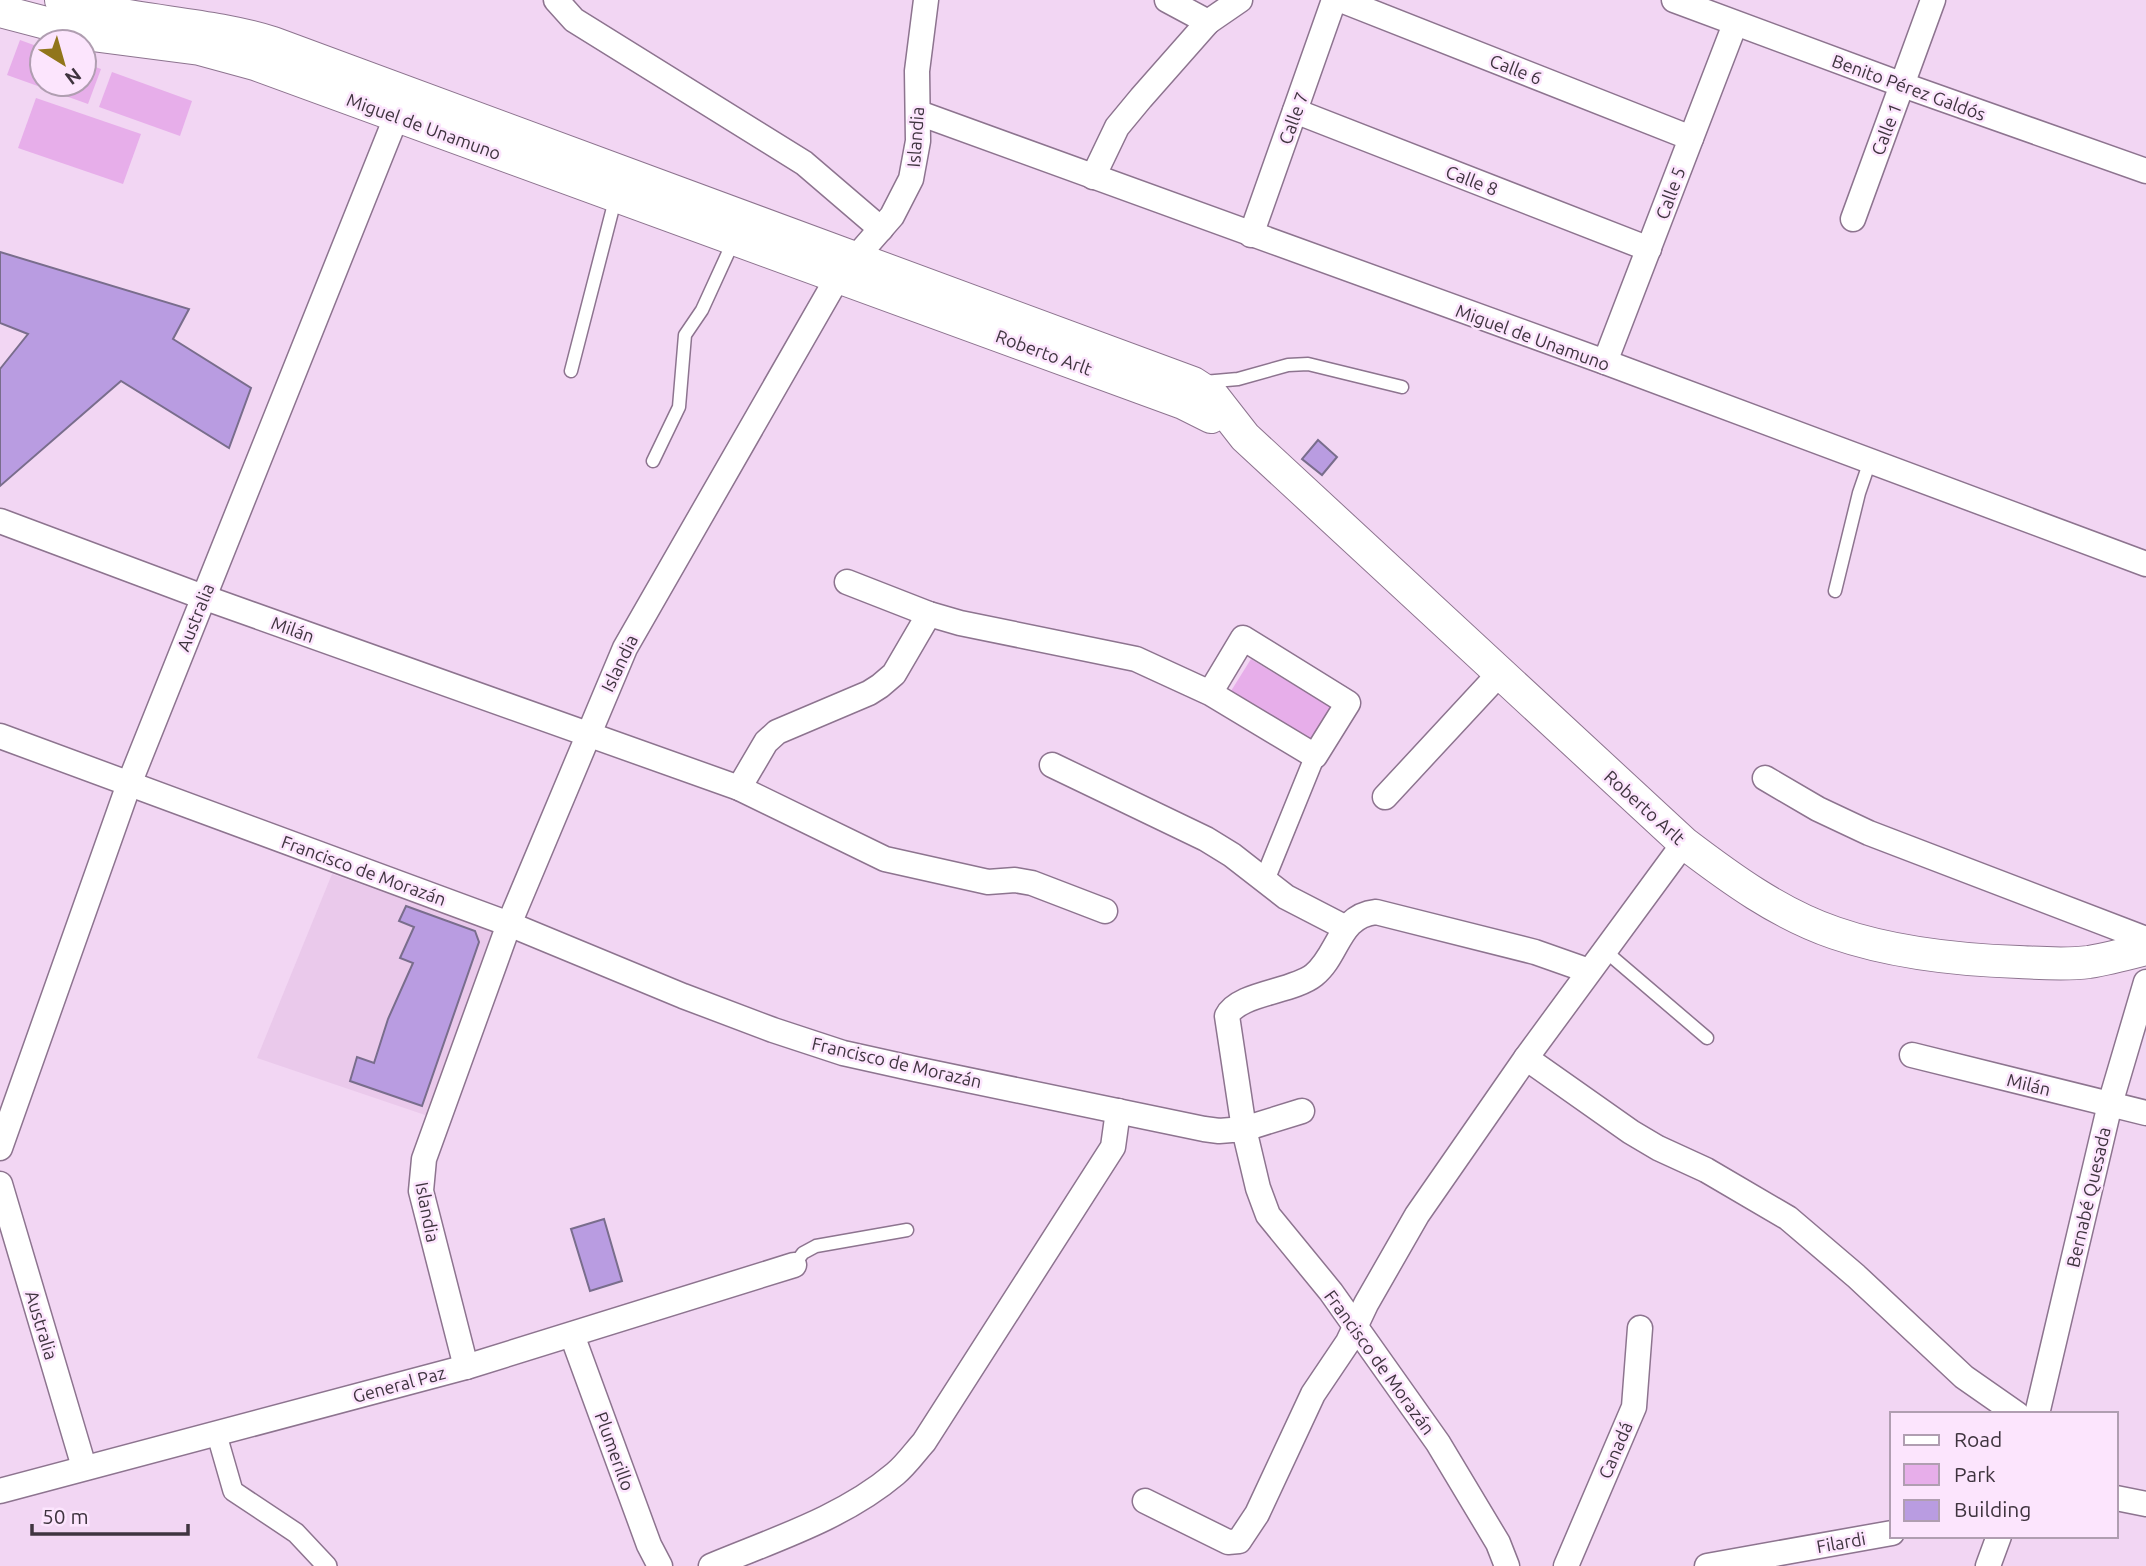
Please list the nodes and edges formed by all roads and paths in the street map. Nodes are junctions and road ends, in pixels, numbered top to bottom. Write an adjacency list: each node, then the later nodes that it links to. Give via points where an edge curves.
1 (61, 0): 14 (street, Miguel de Unamuno, via 128,17 241,33)
2 (556, 0): 22 (street, via 574,20 804,163)
3 (926, 0): 16 (street, Islandia, via 916,71)
4 (1167, 0): 11 (street)
5 (1240, 0): 11 (street)
6 (1334, 0): 15 (street, Calle 7)
7 (1341, 0): 17 (street, Calle 6)
8 (1674, 0): 12 (street, Benito Pérez Galdós)
9 (1933, 0): 13 (street, Calle 1)
10 (0, 11): 14 (street, Miguel de Unamuno, via 92,35 226,55)
11 (1208, 22): 19 (street, via 1117,127)
12 (1735, 24): 13 (street, Benito Pérez Galdós); 17 (street, Calle 5)
13 (1903, 85): 18 (street, Benito Pérez Galdós); 21 (street, Calle 1)
14 (401, 104): 20 (street, Miguel de Unamuno); 26 (street, Miguel de Unamuno); 38 (street, Australia)
15 (1295, 111): 23 (street, Calle 7); 25 (street, Calle 8)
16 (919, 113): 19 (street, Miguel de Unamuno); 22 (street, Islandia, via 911,179)
17 (1691, 138): 25 (street, Calle 5)
18 (2146, 171)
19 (1093, 177): 23 (street, Miguel de Unamuno)
20 (616, 196): 24 (street, Miguel de Unamuno); 28 (lane)
21 (1853, 219)
22 (881, 229): 26 (street, Islandia)
23 (1251, 235): 27 (street, Miguel de Unamuno)
24 (734, 239): 26 (street, Miguel de Unamuno); 32 (lane, via 702,310 685,335 679,407)
25 (1649, 248): 27 (street, Calle 5)
26 (847, 268): 29 (street, Roberto Arlt); 31 (street, Roberto Arlt, via 1183,403); 42 (street, Islandia, via 625,648)
27 (1605, 362): 33 (street, Miguel de Unamuno)
28 (571, 371)
29 (1193, 383): 30 (lane, via 1308,364); 31 (street, Roberto Arlt, via 1213,396)
30 (1402, 387)
31 (1245, 437): 40 (street, Roberto Arlt)
32 (653, 461)
33 (1870, 461): 35 (street, Miguel de Unamuno); 37 (lane)
34 (0, 521): 38 (street, Milán)
35 (2146, 564)
36 (847, 582): 39 (street)
37 (1835, 591)
38 (204, 597): 42 (street, Milán); 47 (street, Australia)
39 (929, 614): 41 (street, via 1136,659); 48 (street, via 894,674 869,693 777,732)
40 (1500, 673): 49 (street); 50 (street, Roberto Arlt)
41 (1210, 693): 44 (street); 44 (street, via 1243,638 1348,704)
42 (587, 734): 48 (street, Milán); 53 (street, Islandia)
43 (0, 736): 47 (street, Francisco de Morazán)
44 (1315, 756): 51 (street)
45 (1052, 765): 51 (street, via 1206,839)
46 (1765, 778): 55 (street, via 1869,834)
47 (129, 784): 53 (street, Francisco de Morazán); 68 (street, Australia)
48 (739, 788): 52 (street, Milán, via 885,859 988,883 1032,883)
49 (1385, 797)
50 (1684, 843): 56 (street, Roberto Arlt, via 1778,907 1833,933 1867,942 1952,958 2058,964); 57 (street)
51 (1265, 879): 54 (street, via 1286,897)
52 (1105, 911)
53 (509, 924): 64 (street, Francisco de Morazán, via 683,996 843,1052); 75 (street, Islandia, via 421,1171 421,1191)
54 (1346, 928): 58 (street, via 1357,915 1376,912 1535,952); 67 (street, via 1316,973 1230,1010 1228,1026)
55 (2146, 939)
56 (2146, 949)
57 (1604, 950): 58 (street); 60 (lane)
58 (1589, 971): 62 (street)
59 (2146, 982): 63 (street, Bernabé Quesada)
60 (1707, 1038)
61 (1912, 1055): 63 (street, Milán)
62 (1526, 1058): 72 (street, via 1417,1215); 76 (street, via 1631,1132 1788,1218 1964,1377)
63 (2110, 1104): 66 (street, Milán); 77 (street, Bernabé Quesada)
64 (1118, 1111): 67 (street, Francisco de Morazán, via 1204,1129); 88 (street, via 1112,1147 924,1441 897,1473 810,1525)
65 (1302, 1111): 67 (street)
66 (2146, 1113)
67 (1244, 1129): 72 (street, Francisco de Morazán, via 1268,1215)
68 (0, 1148)
69 (0, 1184): 79 (street, Australia)
70 (907, 1230): 71 (lane, via 816,1246)
71 (794, 1265): 74 (street, General Paz)
72 (1355, 1328): 82 (street, via 1313,1394 1257,1514 1239,1541 1228,1542); 89 (street, Francisco de Morazán, via 1445,1453)
73 (1640, 1328): 90 (street, Canadá, via 1634,1406)
74 (572, 1335): 75 (street, General Paz); 87 (street, Plumerillo)
75 (466, 1367): 78 (street, General Paz)
76 (2014, 1412)
77 (2038, 1412)
78 (216, 1432): 79 (street, General Paz); 86 (street, via 233,1491 296,1533)
79 (84, 1467): 80 (street, General Paz)
80 (0, 1491)
81 (2118, 1498): 83 (street)
82 (1146, 1501)
83 (2146, 1504)
84 (1890, 1533): 91 (street, Filardi)
85 (1999, 1538): 92 (street)
86 (327, 1566)
87 (660, 1566)
88 (711, 1566)
89 (1507, 1566)
90 (1566, 1566)
91 (1707, 1566)
92 (1988, 1566)

